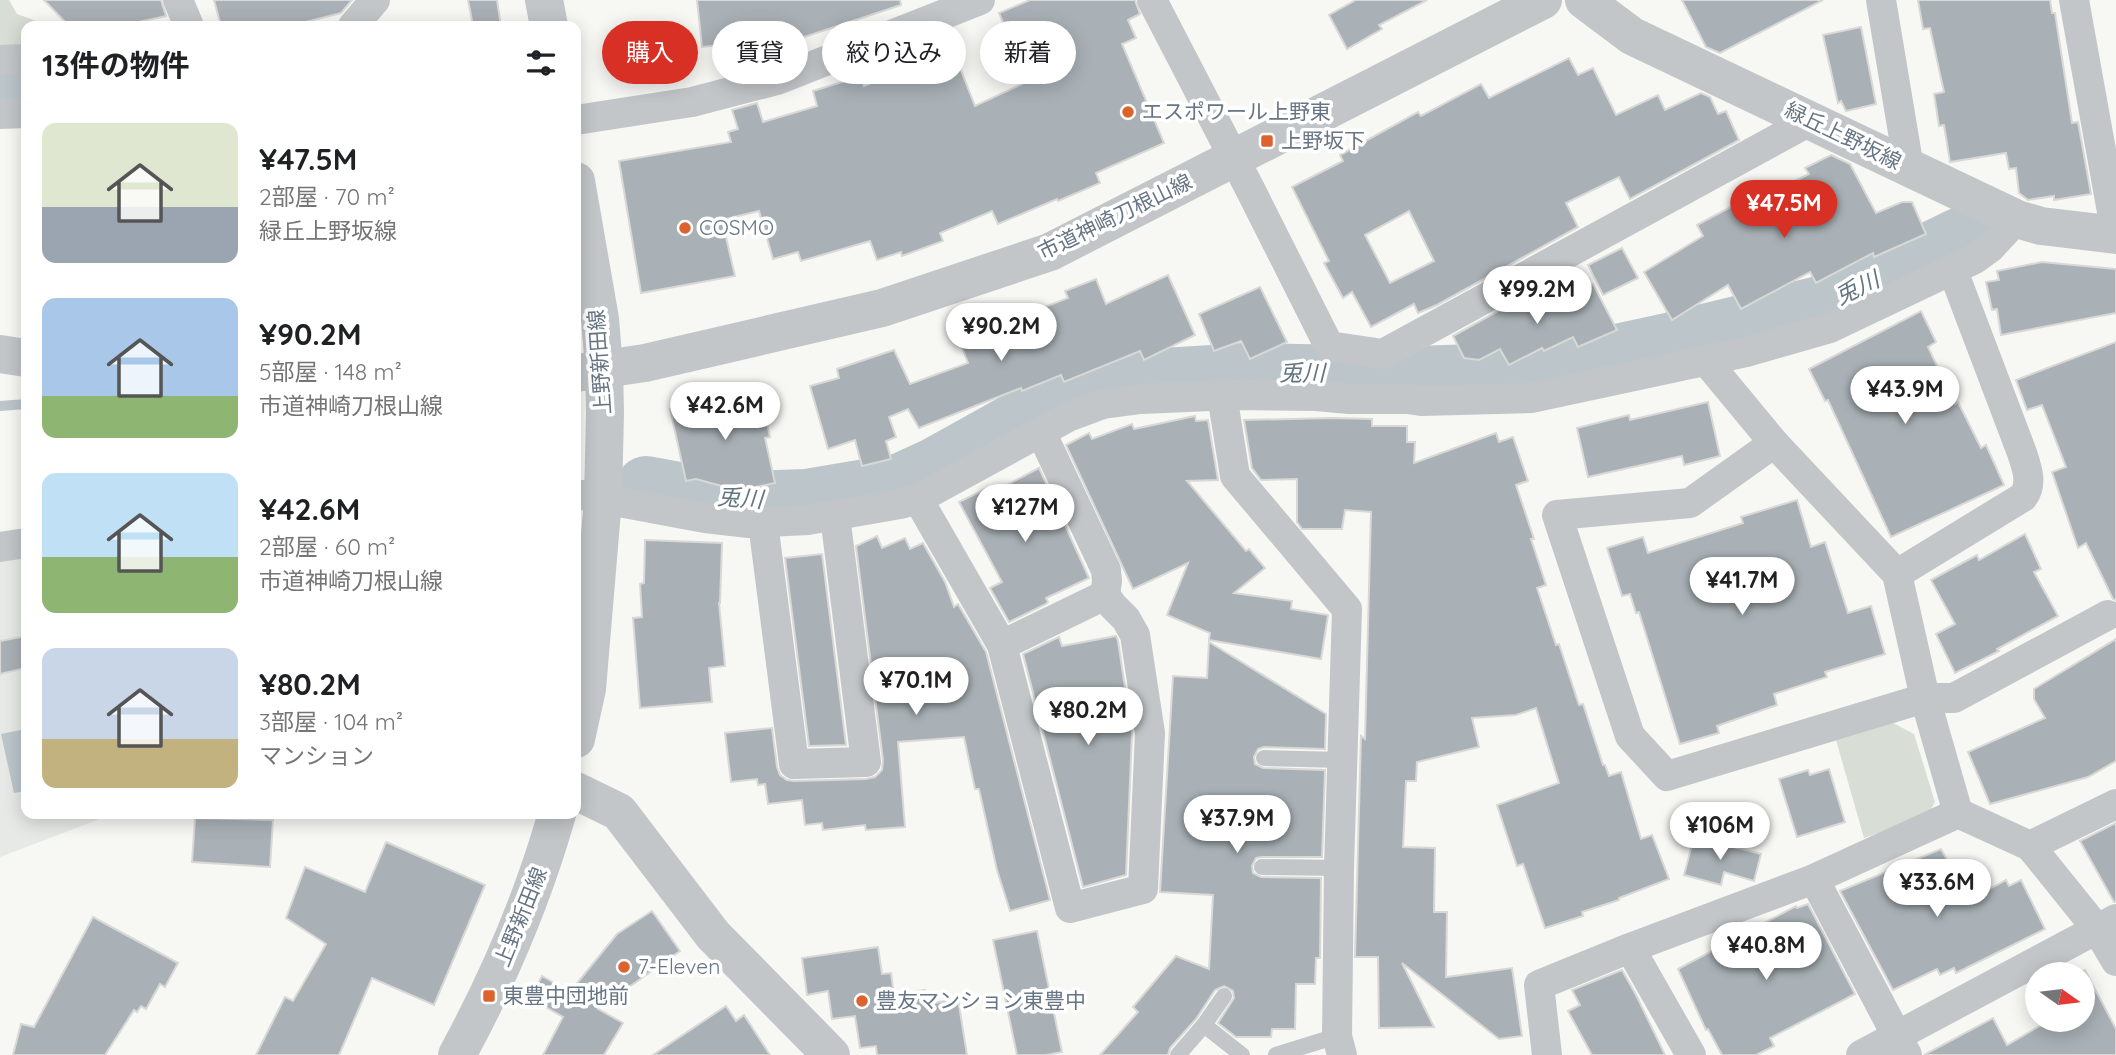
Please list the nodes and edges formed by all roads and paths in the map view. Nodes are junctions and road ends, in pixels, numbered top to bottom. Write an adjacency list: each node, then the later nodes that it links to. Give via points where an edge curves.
1 (178, 0): 10 (street)
2 (375, 0): 11 (street)
3 (544, 0): 12 (street)
4 (980, 0): 17 (street, via 777,80 692,102)
5 (1152, 0): 19 (street)
6 (1543, 0): 19 (street, 市道神崎刀根山線)
7 (1584, 0): 18 (street, 緑丘上野坂線, via 1632,36)
8 (1881, 0): 20 (street)
9 (2074, 0): 23 (street)
10 (187, 21)
11 (357, 21)
12 (547, 21)
13 (0, 60): 14 (street)
14 (21, 60)
15 (21, 113): 16 (street)
16 (0, 114)
17 (581, 119)
18 (1810, 121): 19 (street, via 1383,354 1329,346); 20 (street, 緑丘上野坂線)
19 (1234, 158): 28 (street, 市道神崎刀根山線, via 1051,252 882,308 645,363)
20 (1909, 168): 22 (street, 緑丘上野坂線)
21 (581, 210): 28 (street, 上野新田線, via 600,319)
22 (2017, 219): 23 (street, 緑丘上野坂線); 24 (street, via 1990,248)
23 (2116, 234)
24 (1953, 271): 27 (street, via 1820,332); 38 (street, via 2025,463 2028,489 2023,497)
25 (0, 354): 26 (street)
26 (21, 357)
27 (1707, 362): 29 (street, via 1531,398 1421,401); 31 (street)
28 (590, 371): 32 (street, 上野新田線, via 604,461)
29 (1222, 395): 30 (street, via 1103,404); 45 (street, via 1235,476 1348,609)
30 (1041, 432): 33 (street); 39 (street, via 1106,570)
31 (1774, 443): 38 (street); 42 (street, via 1690,503 1557,515 1630,736 1667,776)
32 (590, 496): 35 (street, via 725,521); 43 (street, via 587,690)
33 (918, 499): 34 (street); 41 (street)
34 (835, 516): 35 (street); 35 (street, via 866,762 794,764)
35 (763, 523)
36 (21, 544): 37 (street)
37 (0, 547)
38 (1897, 574): 42 (street)
39 (1105, 595): 41 (street); 41 (street, via 1135,635 1150,733 1143,889 1070,908)
40 (2108, 615): 42 (street, via 1954,698)
41 (1002, 645)
42 (1925, 698): 48 (street)
43 (581, 717)
44 (1264, 758): 45 (lane)
45 (1343, 760): 52 (street)
46 (581, 793): 62 (street, via 619,812 713,935)
47 (2116, 804): 50 (street)
48 (1958, 813): 50 (street); 53 (street)
49 (556, 819): 61 (street, 上野新田線, via 543,863 489,996)
50 (2030, 846): 54 (street)
51 (1262, 867): 52 (lane)
52 (1339, 868): 59 (street)
53 (1814, 879): 55 (street); 60 (street)
54 (2106, 924): 56 (street); 60 (street)
55 (1630, 948): 66 (street, via 1539,985); 67 (street)
56 (2116, 961)
57 (1224, 996): 58 (lane)
58 (1205, 1025): 63 (lane); 64 (lane)
59 (1339, 1046): 65 (lane)
60 (1901, 1046): 68 (street)
61 (457, 1055)
62 (831, 1055)
63 (1178, 1055)
64 (1242, 1055)
65 (1276, 1055)
66 (1547, 1055)
67 (1691, 1055)
68 (1861, 1055)

